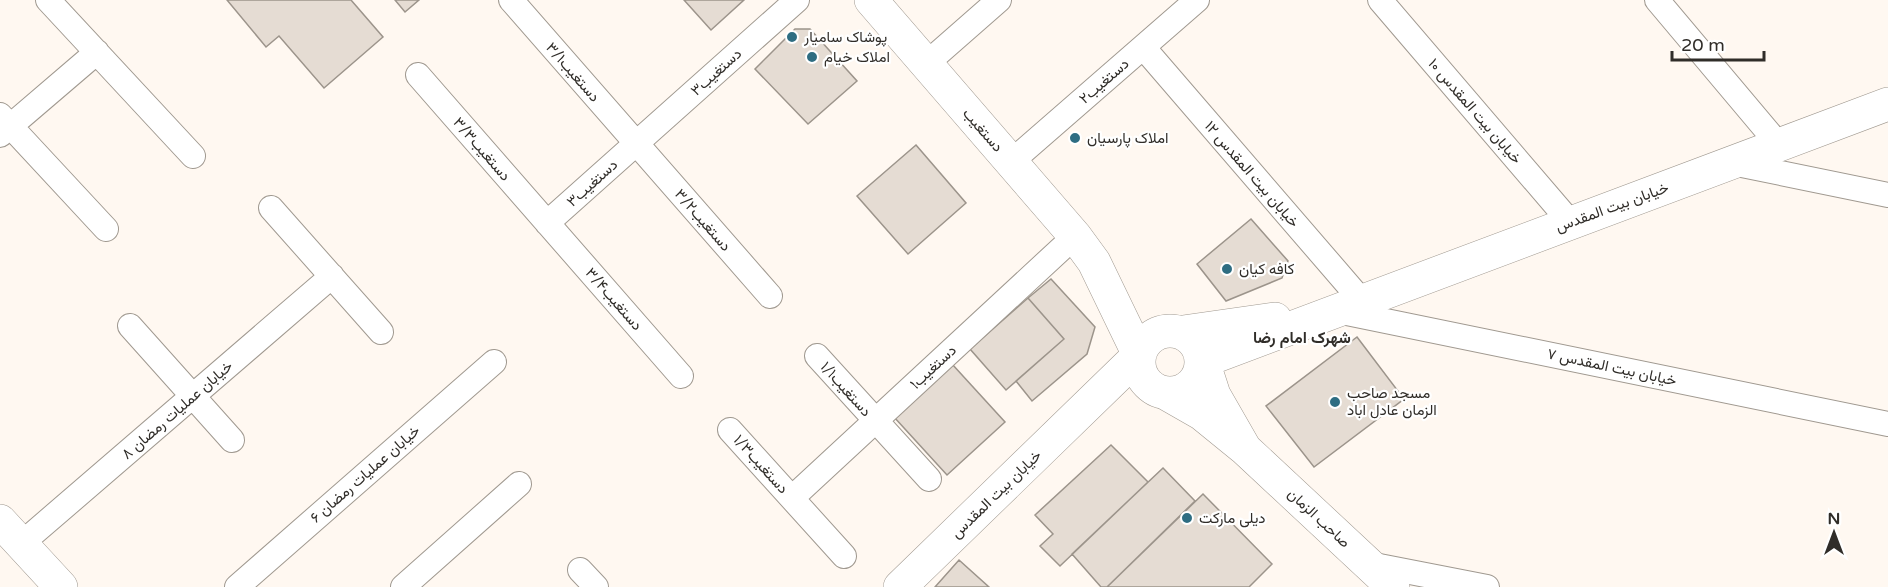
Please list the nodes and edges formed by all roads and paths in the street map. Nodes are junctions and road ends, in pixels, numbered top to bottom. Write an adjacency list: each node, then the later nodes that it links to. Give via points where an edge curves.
1 (48, 0): 10 (street)
2 (511, 0): 15 (street, ۳/۱دستغیب)
3 (797, 0): 15 (street, دستغیب۳)
4 (871, 0): 11 (street, دستغیب)
5 (999, 0): 11 (street)
6 (1197, 0): 9 (street, ۲دستغیب)
7 (1380, 0): 23 (street, خیابان بیت المقدس ۱۰)
8 (1657, 0): 16 (street)
9 (1143, 47): 18 (street, ۲دستغیب); 29 (street, خیابان بیت المقدس ۱۲)
10 (97, 52): 14 (street); 17 (street)
11 (926, 64): 18 (street, دستغیب)
12 (418, 75): 22 (street, ۳/۳دستغیب)
13 (1888, 104): 16 (street, خیابان بیت المقدس)
14 (3, 125): 24 (street)
15 (636, 143): 22 (street, ۳دستغیب); 28 (street, ۳/۲دستغیب)
16 (1779, 145): 19 (street, خیابان بیت المقدس)
17 (193, 156)
18 (1011, 162): 25 (street, دستغیب)
19 (1732, 163): 20 (street); 23 (street, خیابان بیت المقدس)
20 (1888, 195)
21 (271, 208): 27 (street)
22 (547, 223): 37 (street, ۳/۴دستغیب)
23 (1571, 223): 29 (street, خیابان بیت المقدس)
24 (106, 229)
25 (1075, 236): 26 (street, دستغیب); 41 (street, دستغیب۱)
26 (1094, 262): 32 (street); 33 (street)
27 (332, 276): 31 (street); 39 (street, خیابان عملیات رمضان ۸)
28 (770, 296)
29 (1349, 306): 32 (street, خیابان بیت المقدس); 35 (street, خیابان بیت المقدس); 42 (street, خیابان بیت المقدس ۷)
30 (130, 326): 39 (street)
31 (381, 332)
32 (1173, 332): 33 (street, خیابان بیت المقدس, via 1148,339); 35 (street, via 1197,344)
33 (1139, 355): 38 (street, via 1139,372); 40 (street, خیابان بیت المقدس)
34 (817, 356): 41 (street, دستغیب۱/۱)
35 (1203, 361): 38 (street, via 1198,379 1185,391); 45 (street, via 1214,395)
36 (494, 362): 53 (street, خیابان عملیات رمضان ۶)
37 (681, 376)
38 (1159, 391): 40 (street); 45 (street, via 1202,414)
39 (193, 396): 44 (street); 49 (street, خیابان عملیات رمضان ۸)
40 (1092, 400): 55 (street, خیابان بیت المقدس)
41 (875, 421): 46 (street, دستغیب۱/۱); 48 (street, دستغیب۱)
42 (1888, 424)
43 (730, 430): 48 (street, ۱/۳دستغیب)
44 (232, 440)
45 (1245, 449): 51 (street, صاحب الزمان)
46 (928, 479)
47 (519, 484): 54 (street)
48 (792, 498): 50 (street, ۱/۳دستغیب)
49 (11, 532): 52 (street)
50 (844, 556)
51 (1370, 564): 56 (street, صاحب الزمان); 57 (street)
52 (62, 587)
53 (237, 587)
54 (403, 587)
55 (900, 587)
56 (1393, 587)
57 (1487, 587)

